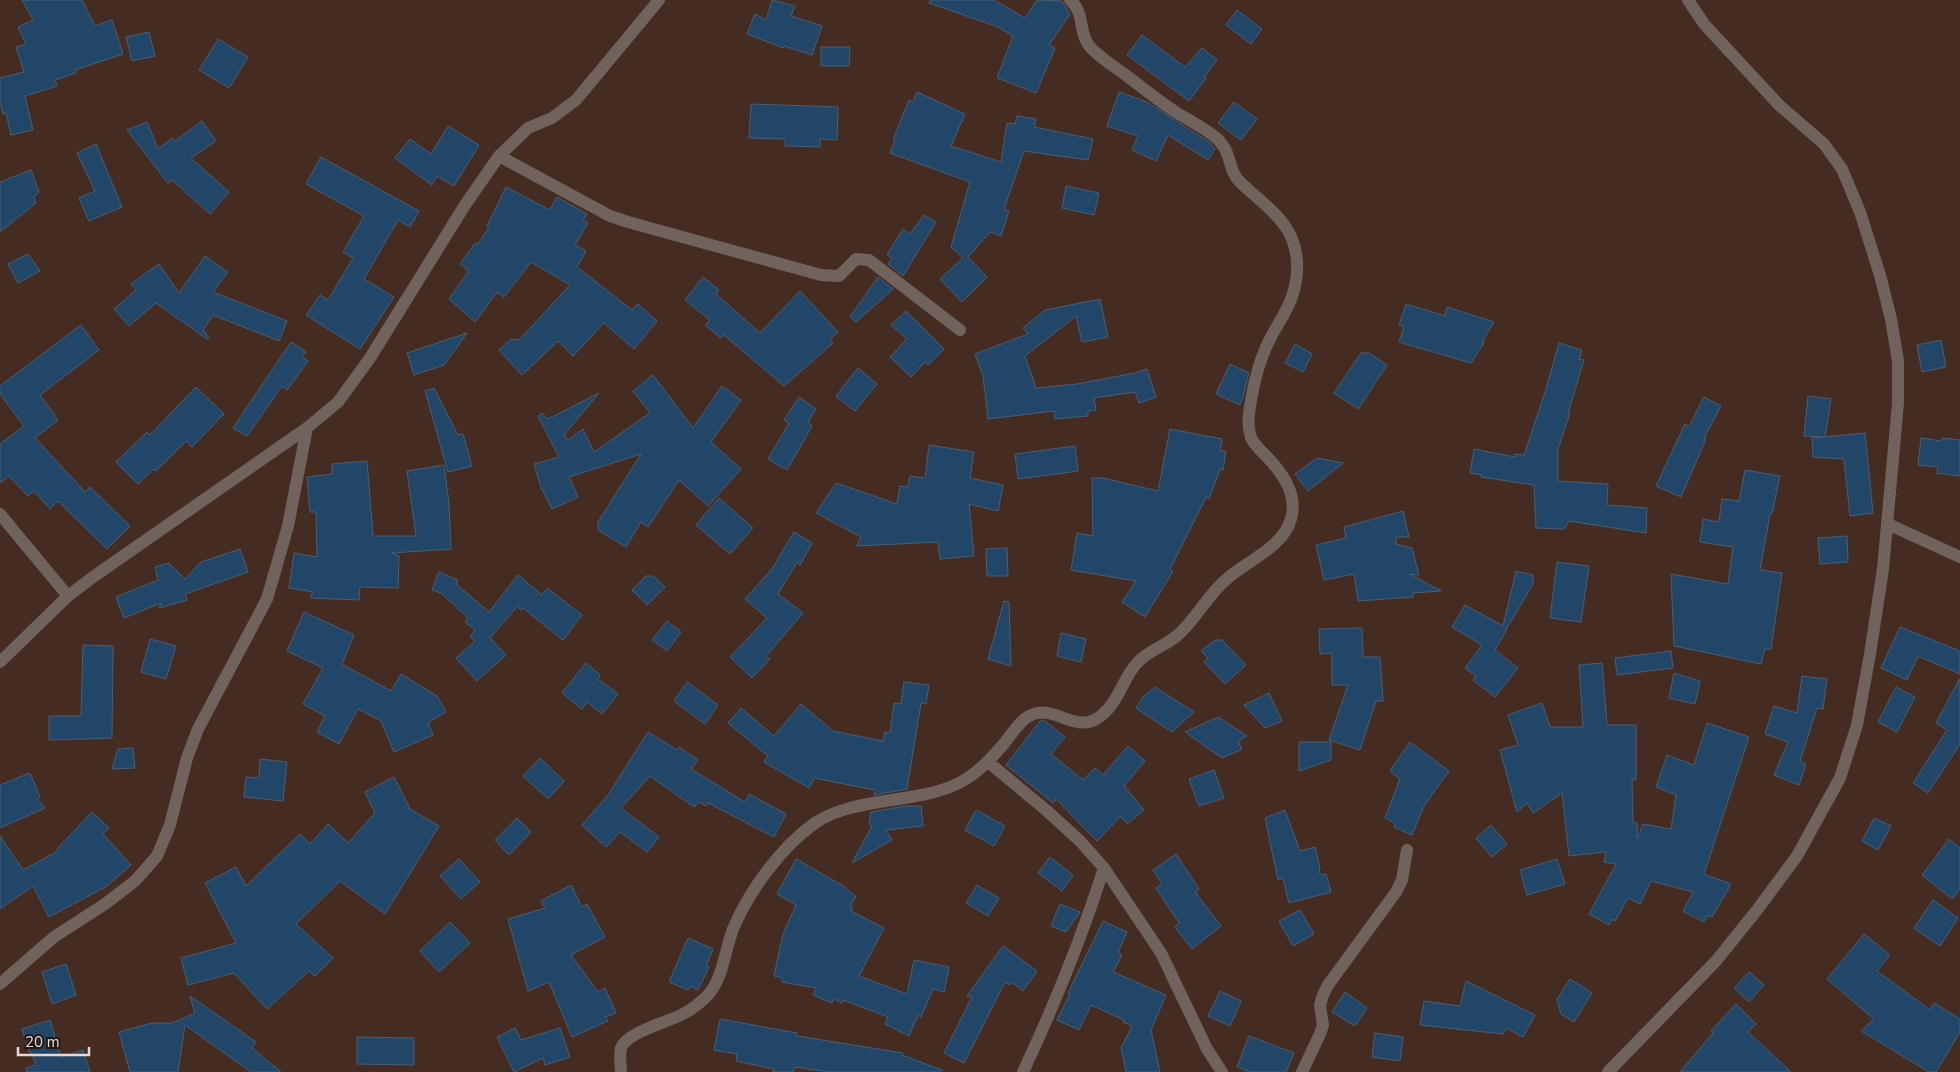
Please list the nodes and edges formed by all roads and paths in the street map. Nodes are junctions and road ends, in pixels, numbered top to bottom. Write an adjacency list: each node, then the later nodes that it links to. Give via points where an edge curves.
1 (659, 0): 4 (street, via 576,100 552,118 528,128)
2 (1070, 0): 12 (street, via 1080,13 1083,35 1094,52 1215,137 1227,149 1235,177 1273,210 1290,233 1296,249 1295,289 1289,308 1264,352 1249,413 1249,426 1252,439 1287,483 1293,515 1287,530 1276,543 1217,587 1172,641 1136,664 1117,699 1102,716 1081,723 1043,712 1032,714)
3 (1688, 0): 8 (street, via 1704,24 1779,105 1824,144 1842,169 1860,212 1880,275 1898,361 1898,403)
4 (499, 156): 5 (street, via 610,216 628,222 821,275 839,276 856,259 869,260); 6 (street, via 370,358 338,402)
5 (960, 330)
6 (307, 428): 10 (street); 15 (street, via 288,526 267,599 198,729 170,825 157,856 135,881 54,938)
7 (0, 514): 10 (street)
8 (1888, 524): 9 (street); 20 (street, via 1857,724 1840,778 1797,856 1757,910 1716,961)
9 (1960, 557)
10 (68, 596): 11 (street)
11 (0, 662)
12 (988, 762): 14 (street, via 1080,841); 16 (street, via 962,782 943,790 834,813 795,840 755,889 734,928 712,990 698,1005 628,1040 621,1048)
13 (1407, 850): 19 (street, via 1402,880 1396,892 1323,995 1320,1005 1323,1025)
14 (1104, 868): 17 (street, via 1044,1028); 18 (street, via 1161,953)
15 (0, 984)
16 (621, 1072)
17 (1023, 1072)
18 (1222, 1072)
19 (1302, 1072)
20 (1608, 1072)

